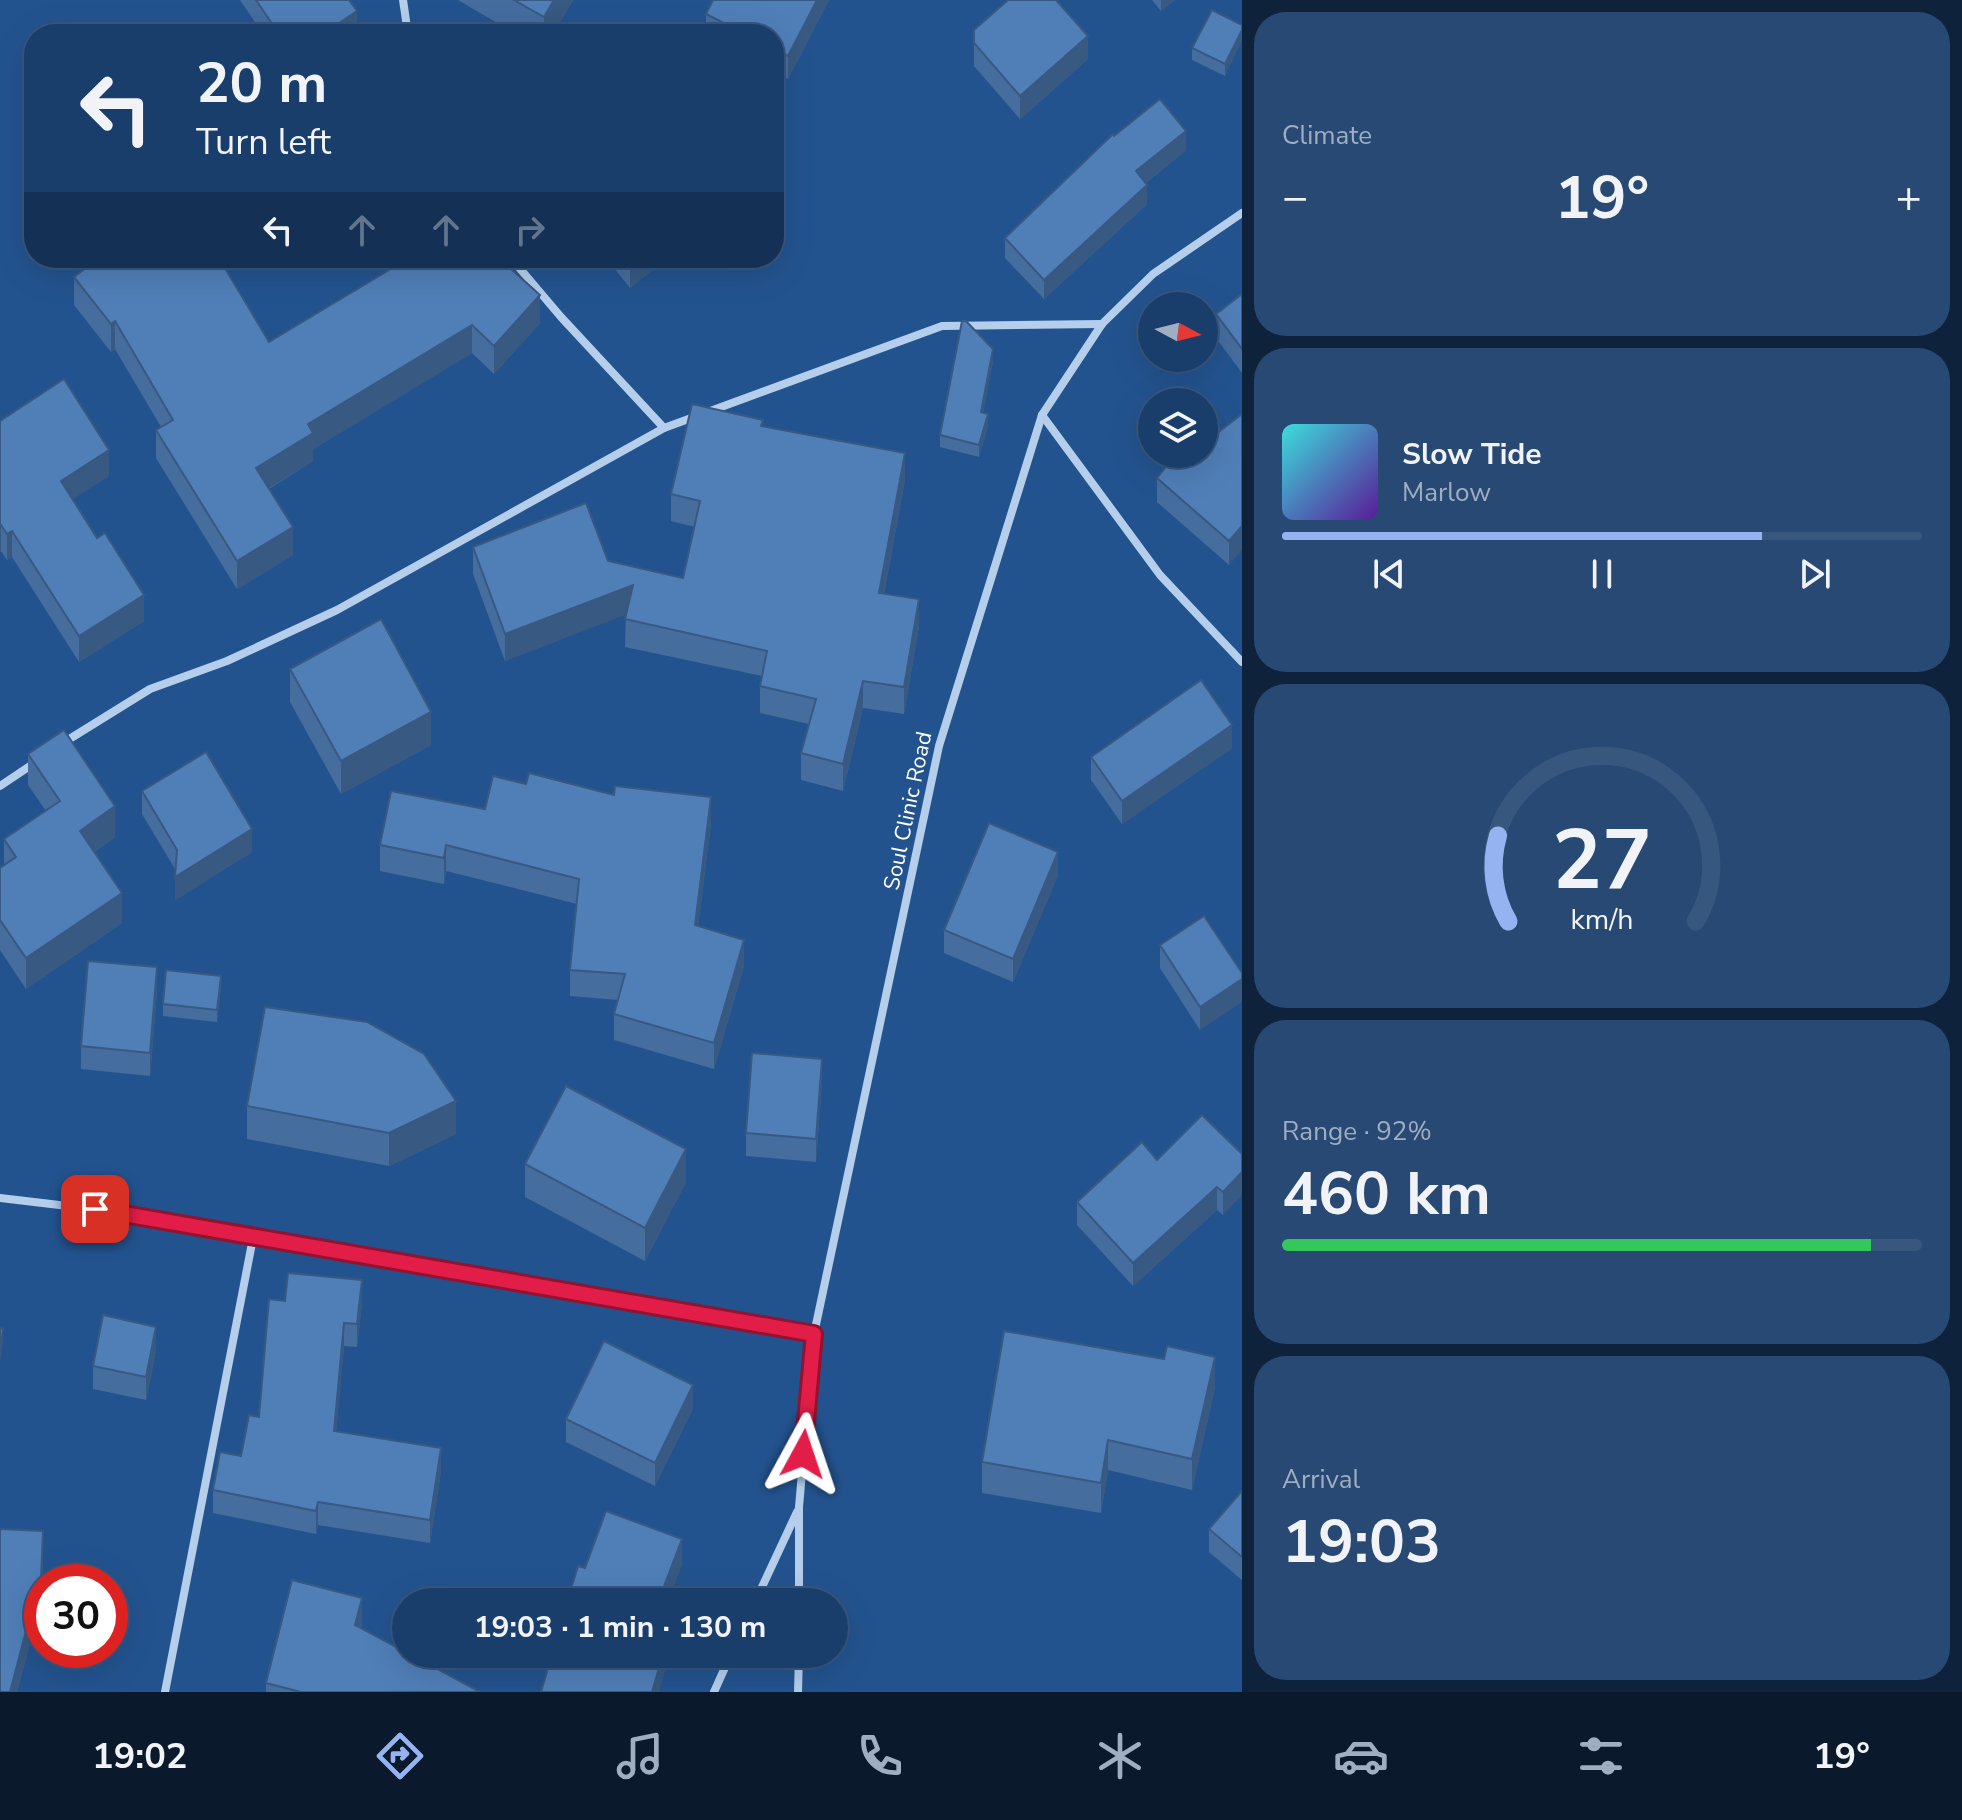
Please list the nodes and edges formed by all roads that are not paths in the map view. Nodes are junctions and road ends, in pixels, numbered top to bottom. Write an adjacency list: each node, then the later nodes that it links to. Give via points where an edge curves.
1 (403, 0): 2 (street)
2 (407, 24)
3 (1242, 213): 5 (street, Soul Clinic Road, via 1153,274)
4 (519, 268): 7 (street)
5 (1102, 324): 6 (street, Soul Clinic Road); 7 (street, via 942,326)
6 (1042, 415): 8 (street, via 1160,575); 14 (street, Soul Clinic Road, via 939,746)
7 (664, 428): 9 (street, via 337,610 227,661 150,689)
8 (1242, 662)
9 (57, 747)
10 (45, 755): 11 (street)
11 (0, 786)
12 (0, 1198): 13 (street, via 127,1213)
13 (253, 1238): 14 (street); 20 (street)
14 (814, 1334): 15 (street, Soul Clinic Road)
15 (799, 1507): 16 (street); 17 (street)
16 (761, 1588)
17 (799, 1588)
18 (725, 1668): 21 (street)
19 (799, 1668): 22 (street)
20 (165, 1692)
21 (714, 1692)
22 (798, 1692)

